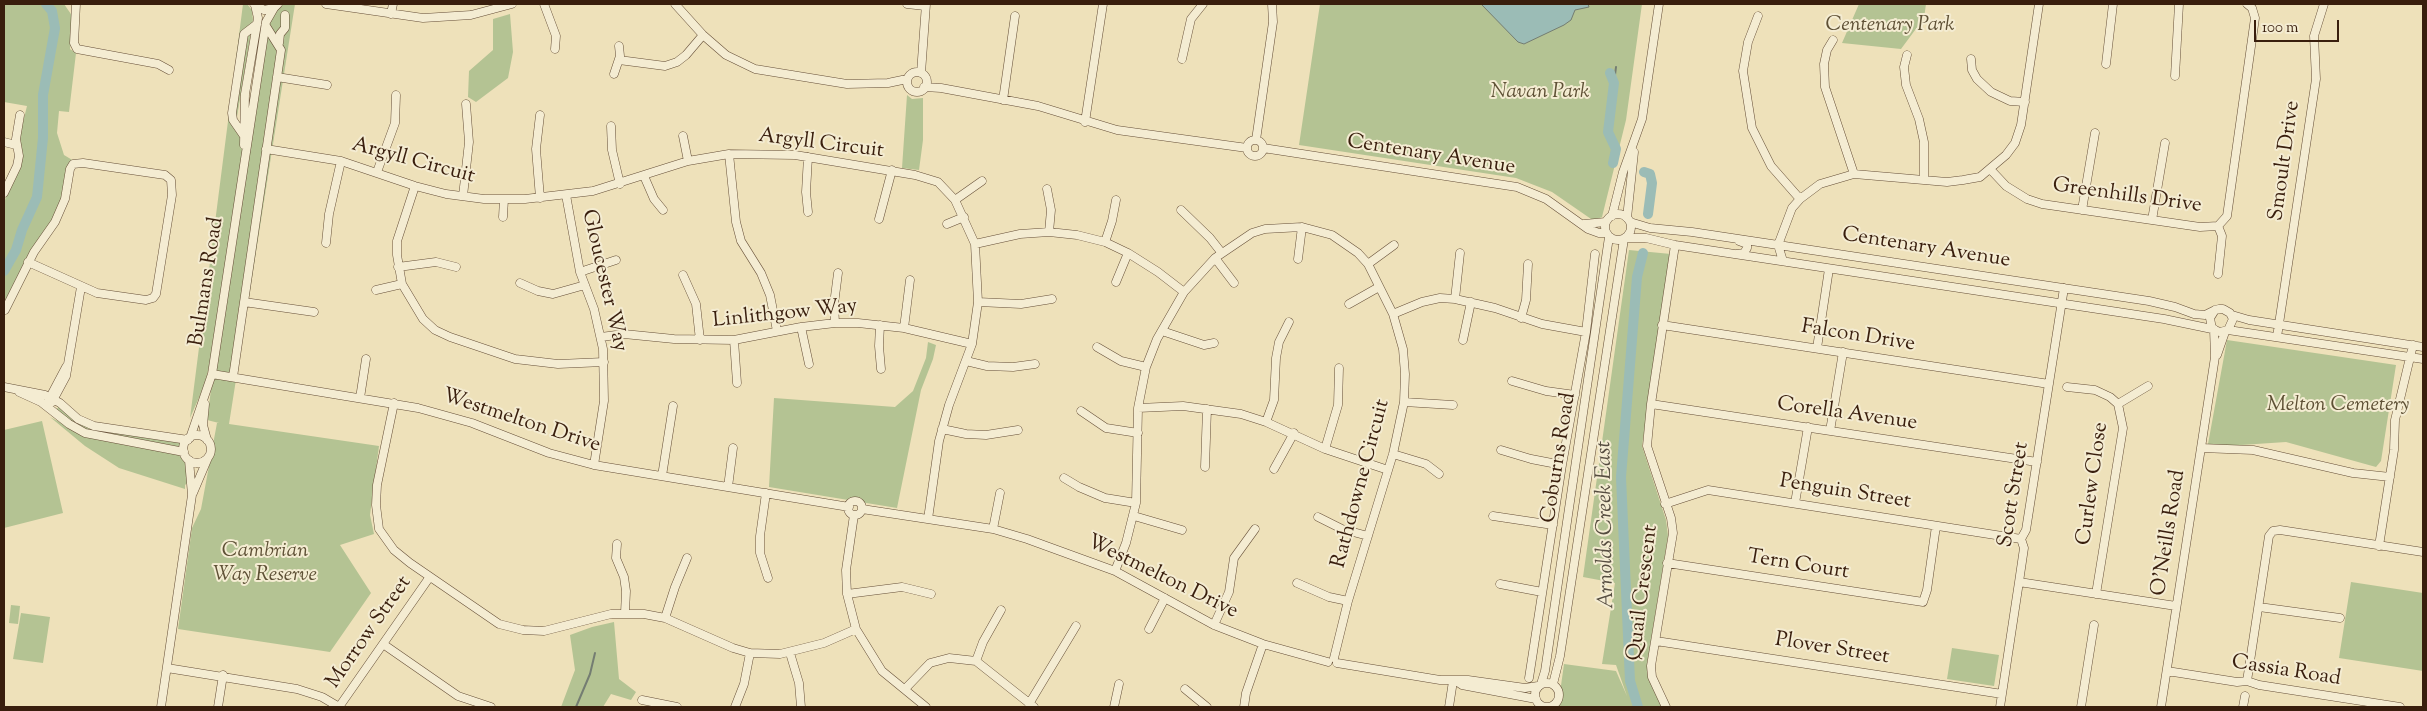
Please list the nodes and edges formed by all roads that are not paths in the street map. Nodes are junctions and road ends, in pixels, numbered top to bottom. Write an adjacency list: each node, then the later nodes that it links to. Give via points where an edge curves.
1 (69, 4): 24 (street)
2 (76, 4): 24 (street)
3 (255, 4): 19 (street, via 264,10); 27 (street, Bulmans Road)
4 (326, 4): 22 (street)
5 (393, 4): 22 (street)
6 (512, 4): 21 (street)
7 (544, 4): 33 (street, via 556,36)
8 (675, 4): 30 (street)
9 (906, 4): 20 (street)
10 (1103, 4): 53 (street)
11 (1204, 4): 35 (street, via 1191,19)
12 (1272, 4): 58 (street, via 1274,22)
13 (1659, 4): 59 (street, via 1642,119)
14 (2039, 4): 49 (street)
15 (2113, 4): 38 (street)
16 (2179, 4): 42 (street)
17 (2247, 4): 103 (street, Greenhills Drive, via 2255,18 2227,216)
18 (2324, 4): 165 (street, Smoult Drive, via 2314,36 2316,79)
19 (277, 5): 28 (street, Bulmans Road)
20 (926, 5): 40 (street)
21 (495, 7): 22 (street, via 446,17)
22 (391, 14)
23 (285, 15): 29 (street, via 285,28)
24 (77, 16): 39 (street, via 74,43 80,51 158,64)
25 (1015, 16): 48 (street)
26 (1758, 16): 85 (street, via 1748,42 1743,71 1752,128 1771,166)
27 (257, 24): 56 (street, Bulmans Road, via 245,94); 56 (street, via 244,34 232,113)
28 (266, 26): 29 (street); 73 (street, Bulmans Road)
29 (276, 34): 43 (street, via 281,50)
30 (703, 35): 37 (street, via 686,56 665,66); 44 (street, via 726,55 755,69 847,84)
31 (1833, 40): 74 (street, via 1824,64 1825,87)
32 (619, 46): 37 (street)
33 (554, 49)
34 (1907, 55): 76 (street, via 1904,67 1906,85 1924,142)
35 (1182, 59)
36 (1971, 59): 49 (street, via 1977,79 1991,92 2010,101)
37 (619, 60): 41 (street)
38 (2106, 64)
39 (169, 70)
40 (918, 73): 44 (street); 45 (street)
41 (614, 74)
42 (2175, 76)
43 (277, 77): 46 (street); 65 (street)
44 (908, 82): 45 (street, via 914,91)
45 (925, 84): 48 (street)
46 (327, 85)
47 (396, 95): 72 (street, via 394,123)
48 (1003, 100): 53 (street, via 1038,106)
49 (2025, 102): 71 (street, via 2015,143)
50 (466, 104): 83 (street, via 469,142)
51 (20, 115): 62 (street)
52 (540, 115): 84 (street, via 536,149)
53 (1085, 122): 63 (street, via 1117,130)
54 (611, 126): 78 (street, via 612,150)
55 (2096, 132): 91 (street)
56 (244, 136): 73 (street, Bulmans Road)
57 (683, 136): 69 (street)
58 (1256, 140): 63 (street); 64 (street)
59 (1635, 140): 93 (street); 97 (street)
60 (4, 142): 62 (street)
61 (2165, 143): 98 (street)
62 (16, 145): 81 (street, via 17,166)
63 (1247, 148): 64 (street, via 1255,156 1262,153)
64 (1263, 148): 101 (street, Centenary Avenue, via 1517,187 1546,199)
65 (266, 149): 68 (street, Argyll Circuit); 150 (street)
66 (729, 154): 67 (street, Argyll Circuit); 69 (street, Argyll Circuit); 169 (street, via 741,241 770,295)
67 (808, 157): 70 (street, Argyll Circuit); 92 (street)
68 (341, 161): 72 (street, Argyll Circuit); 110 (street)
69 (688, 161): 75 (street, Argyll Circuit)
70 (892, 170): 87 (street, Argyll Circuit, via 929,178 944,187); 96 (street)
71 (1990, 170): 76 (street, via 1980,177 1963,180); 91 (street, Greenhills Drive, via 2006,186 2027,199)
72 (377, 172): 79 (street, Argyll Circuit)
73 (242, 174): 198 (street, Bulmans Road)
74 (1854, 174): 76 (street); 85 (street, via 1820,184)
75 (644, 176): 78 (street, Argyll Circuit); 89 (street)
76 (1924, 179)
77 (982, 181): 87 (street)
78 (620, 184): 82 (street, Argyll Circuit)
79 (415, 186): 83 (street, Argyll Circuit); 128 (street, via 397,241)
80 (1047, 189): 105 (street, via 1051,210)
81 (4, 193)
82 (566, 195): 84 (street, Argyll Circuit); 132 (street, Gloucester Way)
83 (463, 196): 86 (street, Argyll Circuit)
84 (540, 198): 86 (street, Argyll Circuit)
85 (1800, 199): 102 (street, via 1792,208)
86 (504, 200): 94 (street)
87 (955, 200): 95 (street, Argyll Circuit)
88 (1116, 200): 109 (street)
89 (663, 210)
90 (1181, 210): 116 (street)
91 (2082, 210): 98 (street, Greenhills Drive)
92 (808, 212)
93 (1612, 216): 97 (street, via 1620,214); 99 (street)
94 (504, 217)
95 (964, 217): 100 (street); 111 (street, Argyll Circuit)
96 (879, 219)
97 (1629, 220): 106 (street, Centenary Avenue, via 1650,228); 108 (street, via 1631,230)
98 (2152, 220): 103 (street, Greenhills Drive, via 2200,227)
99 (1606, 222): 101 (street); 107 (street)
100 (947, 224)
101 (1584, 224): 107 (street, Centenary Avenue, via 1594,232)
102 (1786, 225): 114 (street); 115 (street)
103 (2218, 226): 134 (street, via 2222,236)
104 (1302, 227): 116 (street, Rathdowne Circuit, via 1252,233); 122 (street); 126 (street, Rathdowne Circuit, via 1332,235)
105 (1049, 232): 109 (street); 111 (street, via 1020,234)
106 (1710, 234): 114 (street, Centenary Avenue); 120 (street, via 1747,244 1744,253)
107 (1608, 235): 108 (street, via 1616,240); 173 (street, Coburns Road)
108 (1626, 238): 113 (street, Centenary Avenue, via 1646,238); 174 (street, Coburns Road)
109 (1105, 242): 117 (street)
110 (326, 243)
111 (975, 244): 151 (street, Argyll Circuit)
112 (1394, 245): 126 (street)
113 (1675, 245): 120 (street, Centenary Avenue); 164 (street, Quail Crescent)
114 (1778, 245): 115 (street, Centenary Avenue); 124 (street)
115 (1789, 246): 130 (street, Centenary Avenue)
116 (1221, 252): 121 (street, Rathdowne Circuit)
117 (1128, 253): 137 (street); 147 (street)
118 (1460, 253): 149 (street)
119 (1594, 254): 172 (street, Coburns Road)
120 (1736, 254): 124 (street, Centenary Avenue)
121 (1215, 258): 140 (street); 147 (street, Rathdowne Circuit)
122 (1298, 258)
123 (616, 260): 132 (street)
124 (1783, 261): 131 (street, Centenary Avenue)
125 (28, 262): 143 (street); 143 (street, via 55,222 74,164 165,175 171,180 172,195 156,294 146,300 97,293); 155 (street)
126 (1368, 264): 144 (street, Rathdowne Circuit)
127 (1528, 264): 160 (street, via 1526,300)
128 (398, 267): 129 (street, via 436,262); 141 (street)
129 (456, 267)
130 (1923, 267): 138 (street, via 1918,271); 145 (street, Centenary Avenue)
131 (1829, 269): 138 (street, Centenary Avenue); 185 (street)
132 (580, 272): 142 (street, Gloucester Way)
133 (838, 273): 162 (street)
134 (2218, 274)
135 (683, 275): 177 (street, via 696,304)
136 (910, 280): 167 (street)
137 (1116, 282)
138 (1922, 282): 154 (street, Centenary Avenue)
139 (520, 283): 142 (street, via 553,294)
140 (1234, 283)
141 (402, 284): 146 (street); 191 (street, via 423,319 450,337 534,362)
142 (585, 285): 175 (street, Gloucester Way)
143 (82, 287): 209 (street, via 68,364)
144 (1379, 287): 153 (street); 158 (street, Rathdowne Circuit)
145 (2064, 288): 154 (street, Scott Street); 156 (street, Centenary Avenue, via 2162,304 2194,314 2205,315)
146 (376, 290)
147 (1184, 292): 170 (street, Rathdowne Circuit)
148 (1052, 299): 151 (street, via 1021,304)
149 (1455, 299): 152 (street); 158 (street, via 1422,302)
150 (244, 302): 157 (street); 199 (street)
151 (978, 302): 181 (street, Argyll Circuit)
152 (1471, 302): 160 (street); 179 (street)
153 (1350, 304)
154 (2062, 304): 168 (street, Centenary Avenue); 202 (street, Scott Street)
155 (5, 310)
156 (2215, 310): 159 (street, via 2223,309); 168 (street, via 2210,318)
157 (314, 312)
158 (1393, 314): 210 (street, Rathdowne Circuit, via 1403,349)
159 (2232, 315): 165 (street); 171 (street, via 2233,323)
160 (1521, 318): 172 (street)
161 (1289, 322): 220 (street, via 1279,342 1274,400)
162 (835, 323): 163 (street, Linlithgow Way); 166 (street, Linlithgow Way)
163 (880, 325): 167 (street, Linlithgow Way); 197 (street)
164 (1662, 325): 185 (street, Falcon Drive); 212 (street, Quail Crescent)
165 (2280, 325): 176 (street, Smoult Drive); 182 (street)
166 (801, 327): 169 (street, Linlithgow Way); 192 (street)
167 (904, 328): 181 (street, Linlithgow Way)
168 (2213, 329): 171 (street); 194 (street, O'Neills Road, via 2216,339)
169 (777, 331): 178 (street, Linlithgow Way)
170 (1162, 331): 180 (street, via 1204,345); 195 (street, Rathdowne Circuit)
171 (2227, 331): 176 (street); 194 (street, O'Neills Road)
172 (1586, 332): 207 (street, Coburns Road)
173 (1596, 333): 174 (street); 317 (street, Coburns Road, via 1545,671)
174 (1608, 335): 316 (street, Coburns Road, via 1560,656)
175 (601, 337): 177 (street, Linlithgow Way, via 646,335); 191 (street, Gloucester Way)
176 (2277, 337): 187 (street)
177 (700, 340): 178 (street, Linlithgow Way)
178 (734, 340): 201 (street)
179 (1463, 340)
180 (1214, 343)
181 (972, 344): 190 (street, Argyll Circuit)
182 (2413, 345): 184 (street); 187 (street)
183 (1097, 347): 195 (street, via 1121,361)
184 (2423, 347)
185 (1817, 348): 186 (street, Falcon Drive)
186 (1843, 352): 202 (street, Falcon Drive); 225 (street)
187 (2408, 356): 189 (street); 249 (street, via 2395,420)
188 (366, 359): 208 (street)
189 (2423, 359)
190 (966, 361): 193 (street, via 987,366); 223 (street, Argyll Circuit)
191 (604, 362): 242 (street, Gloucester Way, via 604,401)
192 (809, 364)
193 (1035, 364)
194 (2214, 364): 234 (street, O'Neills Road)
195 (1146, 367): 217 (street, Rathdowne Circuit)
196 (1339, 368): 235 (street, via 1338,405)
197 (881, 369)
198 (212, 374): 199 (street, Westmelton Drive); 206 (street, Bulmans Road)
199 (233, 377): 208 (street, Westmelton Drive)
200 (1512, 381): 207 (street)
201 (737, 383)
202 (2049, 384): 241 (street, Scott Street)
203 (2068, 386): 213 (street, Curlew Close, via 2095,390)
204 (2148, 386): 213 (street)
205 (6, 387): 209 (street, via 32,391); 215 (street)
206 (206, 395): 230 (street, Bulmans Road); 231 (street, Bulmans Road, via 203,425)
207 (1575, 395): 243 (street, Coburns Road)
208 (360, 398): 211 (street, Westmelton Drive)
209 (52, 399): 215 (street); 222 (street, via 78,419)
210 (1404, 402): 214 (street); 238 (street, Rathdowne Circuit)
211 (394, 404): 242 (street, Westmelton Drive, via 445,415 549,453); 278 (street, via 378,485 376,505 380,529 394,550)
212 (1651, 404): 221 (street, Corella Avenue); 257 (street, Quail Crescent, via 1647,446)
213 (2118, 404): 286 (street, Curlew Close, via 2123,428)
214 (1453, 405)
215 (48, 406): 229 (street, via 77,430)
216 (673, 406): 248 (street)
217 (1138, 408): 218 (street, via 1183,406); 226 (street, Rathdowne Circuit)
218 (1207, 409): 220 (street); 244 (street)
219 (1081, 411): 226 (street, via 1106,428)
220 (1266, 422): 228 (street)
221 (1808, 427): 225 (street, Corella Avenue); 255 (street)
222 (104, 428): 227 (street); 229 (street)
223 (942, 429): 224 (street, via 986,435); 264 (street, Argyll Circuit)
224 (1018, 430)
225 (1830, 431): 241 (street, Corella Avenue)
226 (1138, 433): 256 (street, Rathdowne Circuit)
227 (143, 434): 230 (street); 232 (street)
228 (1294, 434): 235 (street); 245 (street)
229 (102, 438): 232 (street)
230 (189, 439): 231 (street, via 199,436); 237 (street)
231 (207, 440): 239 (street, via 211,449)
232 (141, 444): 237 (street)
233 (733, 448): 251 (street)
234 (2201, 448): 249 (street, via 2253,450 2353,473); 290 (street, O'Neills Road)
235 (1326, 449): 246 (street)
236 (1501, 450): 243 (street)
237 (184, 452): 240 (street)
238 (1393, 454): 246 (street, Rathdowne Circuit); 247 (street, via 1426,464)
239 (208, 458): 240 (street, via 199,463); 254 (street)
240 (189, 460): 254 (street)
241 (2038, 462): 271 (street, Scott Street, via 2026,530)
242 (594, 465): 248 (street, Westmelton Drive)
243 (1562, 465): 265 (street, Coburns Road)
244 (1205, 467)
245 (1274, 469)
246 (1388, 470): 270 (street, Rathdowne Circuit)
247 (1439, 474)
248 (662, 476): 251 (street, Westmelton Drive)
249 (2390, 477): 273 (street)
250 (1064, 478): 256 (street, via 1105,498)
251 (728, 487): 252 (street, Westmelton Drive)
252 (766, 493): 258 (street, Westmelton Drive); 279 (street, via 760,552)
253 (1000, 493): 267 (street)
254 (192, 495): 309 (street)
255 (1795, 503): 257 (street, Penguin Street, via 1708,490); 266 (street, Penguin Street)
256 (1136, 504): 261 (street, Rathdowne Circuit)
257 (1665, 504): 276 (street, Quail Crescent, via 1673,533)
258 (849, 507): 259 (street, via 856,502); 260 (street)
259 (862, 509): 260 (street); 264 (street, Westmelton Drive)
260 (854, 515): 284 (street, via 846,570)
261 (1134, 516): 269 (street); 277 (street, Rathdowne Circuit)
262 (1493, 516): 265 (street)
263 (1318, 517): 270 (street, via 1342,529)
264 (928, 519): 267 (street, Westmelton Drive)
265 (1553, 525): 283 (street, Coburns Road)
266 (1936, 526): 271 (street, Penguin Street); 289 (street)
267 (993, 529): 277 (street, Westmelton Drive)
268 (1255, 529): 297 (street, via 1234,558 1229,592)
269 (1182, 530)
270 (1368, 536): 288 (street, Rathdowne Circuit)
271 (2021, 539): 280 (street, Scott Street, via 2024,548)
272 (617, 544): 294 (street, via 616,558 625,584)
273 (2380, 546): 274 (street); 291 (street, via 2273,531 2269,536)
274 (2423, 552)
275 (687, 558): 295 (street)
276 (1667, 563): 289 (street, Tern Court); 302 (street, Quail Crescent)
277 (1115, 571): 287 (street, Westmelton Drive)
278 (429, 578): 294 (street, via 499,624 522,630 544,631); 303 (street, Morrow Street)
279 (768, 578)
280 (2020, 582): 286 (street); 320 (street, Scott Street)
281 (1297, 583): 288 (street, via 1329,597)
282 (1500, 584): 283 (street)
283 (1542, 592): 312 (street, Coburns Road)
284 (847, 594): 285 (street, via 902,588); 300 (street)
285 (931, 594)
286 (2096, 594): 290 (street)
287 (1165, 598): 297 (street, Westmelton Drive); 301 (street)
288 (1348, 601): 308 (street, Rathdowne Circuit)
289 (1923, 602): 293 (street)
290 (2176, 606): 310 (street, O'Neills Road)
291 (2259, 607): 296 (street); 314 (street)
292 (1001, 610): 307 (street)
293 (1928, 610)
294 (625, 613): 295 (street)
295 (666, 618): 305 (street, via 716,642)
296 (2340, 618)
297 (1214, 625): 304 (street, Westmelton Drive)
298 (2094, 625): 341 (street)
299 (1076, 626): 325 (street)
300 (856, 629): 306 (street); 318 (street, via 882,670)
301 (1149, 629)
302 (1656, 641): 320 (street, Plover Street); 339 (street, Quail Crescent, via 1652,677)
303 (383, 644): 329 (street, Morrow Street); 330 (street, via 458,696)
304 (1263, 644): 308 (street, Westmelton Drive); 337 (street)
305 (750, 653): 306 (street); 332 (street, via 744,684)
306 (790, 653): 333 (street, via 799,683)
307 (976, 661): 318 (street, via 949,658 930,663); 325 (street)
308 (1333, 661): 313 (street, Westmelton Drive)
309 (167, 668): 311 (street); 327 (street)
310 (2166, 672): 314 (street, Cassia Road); 342 (street, O'Neills Road)
311 (223, 676): 328 (street); 329 (street, via 297,689)
312 (1529, 678)
313 (1455, 681): 317 (street, Westmelton Drive, via 1524,688); 323 (street, Westmelton Drive); 338 (street)
314 (2247, 681): 326 (street, Cassia Road)
315 (1119, 684): 335 (street)
316 (1553, 684): 317 (street); 324 (street, via 1559,695)
317 (1540, 685): 323 (street, via 1535,692)
318 (905, 689): 334 (street)
319 (1185, 689): 336 (street)
320 (2002, 694): 340 (street, Scott Street)
321 (2245, 696): 343 (street)
322 (642, 700): 331 (street)
323 (1536, 702): 324 (street, via 1545,707)
324 (1555, 705)
325 (1032, 706)
326 (2384, 706): 344 (street, Cassia Road)
327 (161, 707)
328 (218, 707)
329 (339, 707)
330 (490, 707)
331 (677, 707)
332 (735, 707)
333 (801, 707)
334 (926, 707)
335 (1114, 707)
336 (1207, 707)
337 (1244, 707)
338 (1449, 707)
339 (1666, 707)
340 (2000, 707)
341 (2081, 707)
342 (2161, 707)
343 (2244, 707)
344 (2400, 707)

